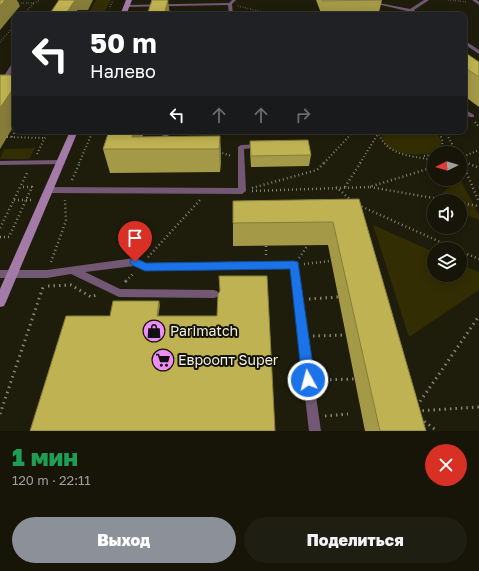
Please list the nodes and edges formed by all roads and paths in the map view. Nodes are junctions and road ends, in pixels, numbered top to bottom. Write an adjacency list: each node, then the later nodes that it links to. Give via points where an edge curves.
1 (40, 0): 9 (path)
2 (129, 0): 12 (street)
3 (427, 0): 13 (lane)
4 (448, 0): 7 (path)
5 (198, 2): 6 (lane); 12 (lane)
6 (232, 2): 16 (lane); 17 (path)
7 (472, 2): 11 (lane)
8 (14, 3): 9 (path)
9 (34, 3): 14 (path)
10 (379, 4): 13 (lane)
11 (479, 4)
12 (126, 6): 15 (street)
13 (410, 10): 18 (lane); 19 (lane)
14 (26, 12)
15 (124, 12)
16 (231, 12)
17 (264, 12)
18 (407, 12)
19 (414, 12)
20 (12, 28): 21 (path)
21 (0, 42)
22 (467, 44): 23 (lane)
23 (479, 52)
24 (12, 68): 25 (lane)
25 (0, 87): 26 (lane)
26 (8, 88)
27 (467, 112): 28 (lane)
28 (472, 116)
29 (14, 134): 41 (path)
30 (47, 134): 42 (path)
31 (73, 134): 56 (street)
32 (92, 134): 67 (path)
33 (166, 134): 47 (lane, via 164,147)
34 (191, 134): 43 (path)
35 (351, 134): 68 (path, via 317,170)
36 (377, 134): 64 (path)
37 (378, 134): 52 (path, via 388,148 399,154)
38 (440, 134): 45 (path)
39 (447, 135): 46 (path)
40 (7, 137): 41 (path)
41 (12, 137): 42 (path)
42 (45, 138): 55 (path)
43 (195, 141)
44 (271, 146): 54 (lane, via 241,146)
45 (443, 146)
46 (453, 146)
47 (171, 147)
48 (479, 150): 51 (path)
49 (212, 151): 54 (path)
50 (427, 156): 52 (path)
51 (467, 156)
52 (421, 157): 53 (path)
53 (427, 158)
54 (241, 159): 68 (lane)
55 (32, 162): 56 (lane); 58 (lane); 62 (path)
56 (61, 162): 66 (street)
57 (467, 162): 60 (path)
58 (0, 163)
59 (427, 168): 65 (path)
60 (479, 168)
61 (467, 173): 74 (path)
62 (20, 187): 70 (path); 71 (path, via 32,187)
63 (336, 187): 64 (path); 68 (path); 76 (path)
64 (344, 187): 65 (path)
65 (369, 187): 69 (path)
66 (48, 190): 67 (lane); 89 (street)
67 (68, 190): 68 (lane)
68 (242, 191)
69 (427, 197)
70 (14, 200): 71 (path); 79 (path)
71 (26, 200): 72 (path); 80 (path, via 9,237)
72 (31, 200)
73 (64, 200): 90 (path, via 66,220)
74 (479, 202)
75 (467, 204): 77 (path)
76 (357, 205): 78 (path); 81 (path)
77 (479, 206)
78 (359, 212)
79 (0, 228)
80 (0, 237)
81 (440, 242)
82 (308, 245): 86 (path)
83 (467, 254): 84 (path)
84 (479, 259)
85 (331, 260): 86 (path)
86 (294, 265): 87 (lane, via 145,267 135,262); 93 (lane)
87 (73, 271): 90 (lane); 91 (lane, via 119,293)
88 (0, 274): 89 (lane)
89 (12, 274): 90 (lane); 94 (street)
90 (47, 274): 102 (path)
91 (214, 294)
92 (338, 297): 93 (path)
93 (298, 299): 97 (lane)
94 (0, 302)
95 (479, 316): 101 (path)
96 (346, 335): 97 (path)
97 (303, 337): 99 (lane)
98 (355, 378): 99 (path)
99 (308, 380): 104 (lane)
100 (479, 407): 101 (path)
101 (412, 411): 106 (path)
102 (0, 414)
103 (348, 414): 104 (path)
104 (313, 416): 105 (lane)
105 (315, 431)
106 (437, 431)

